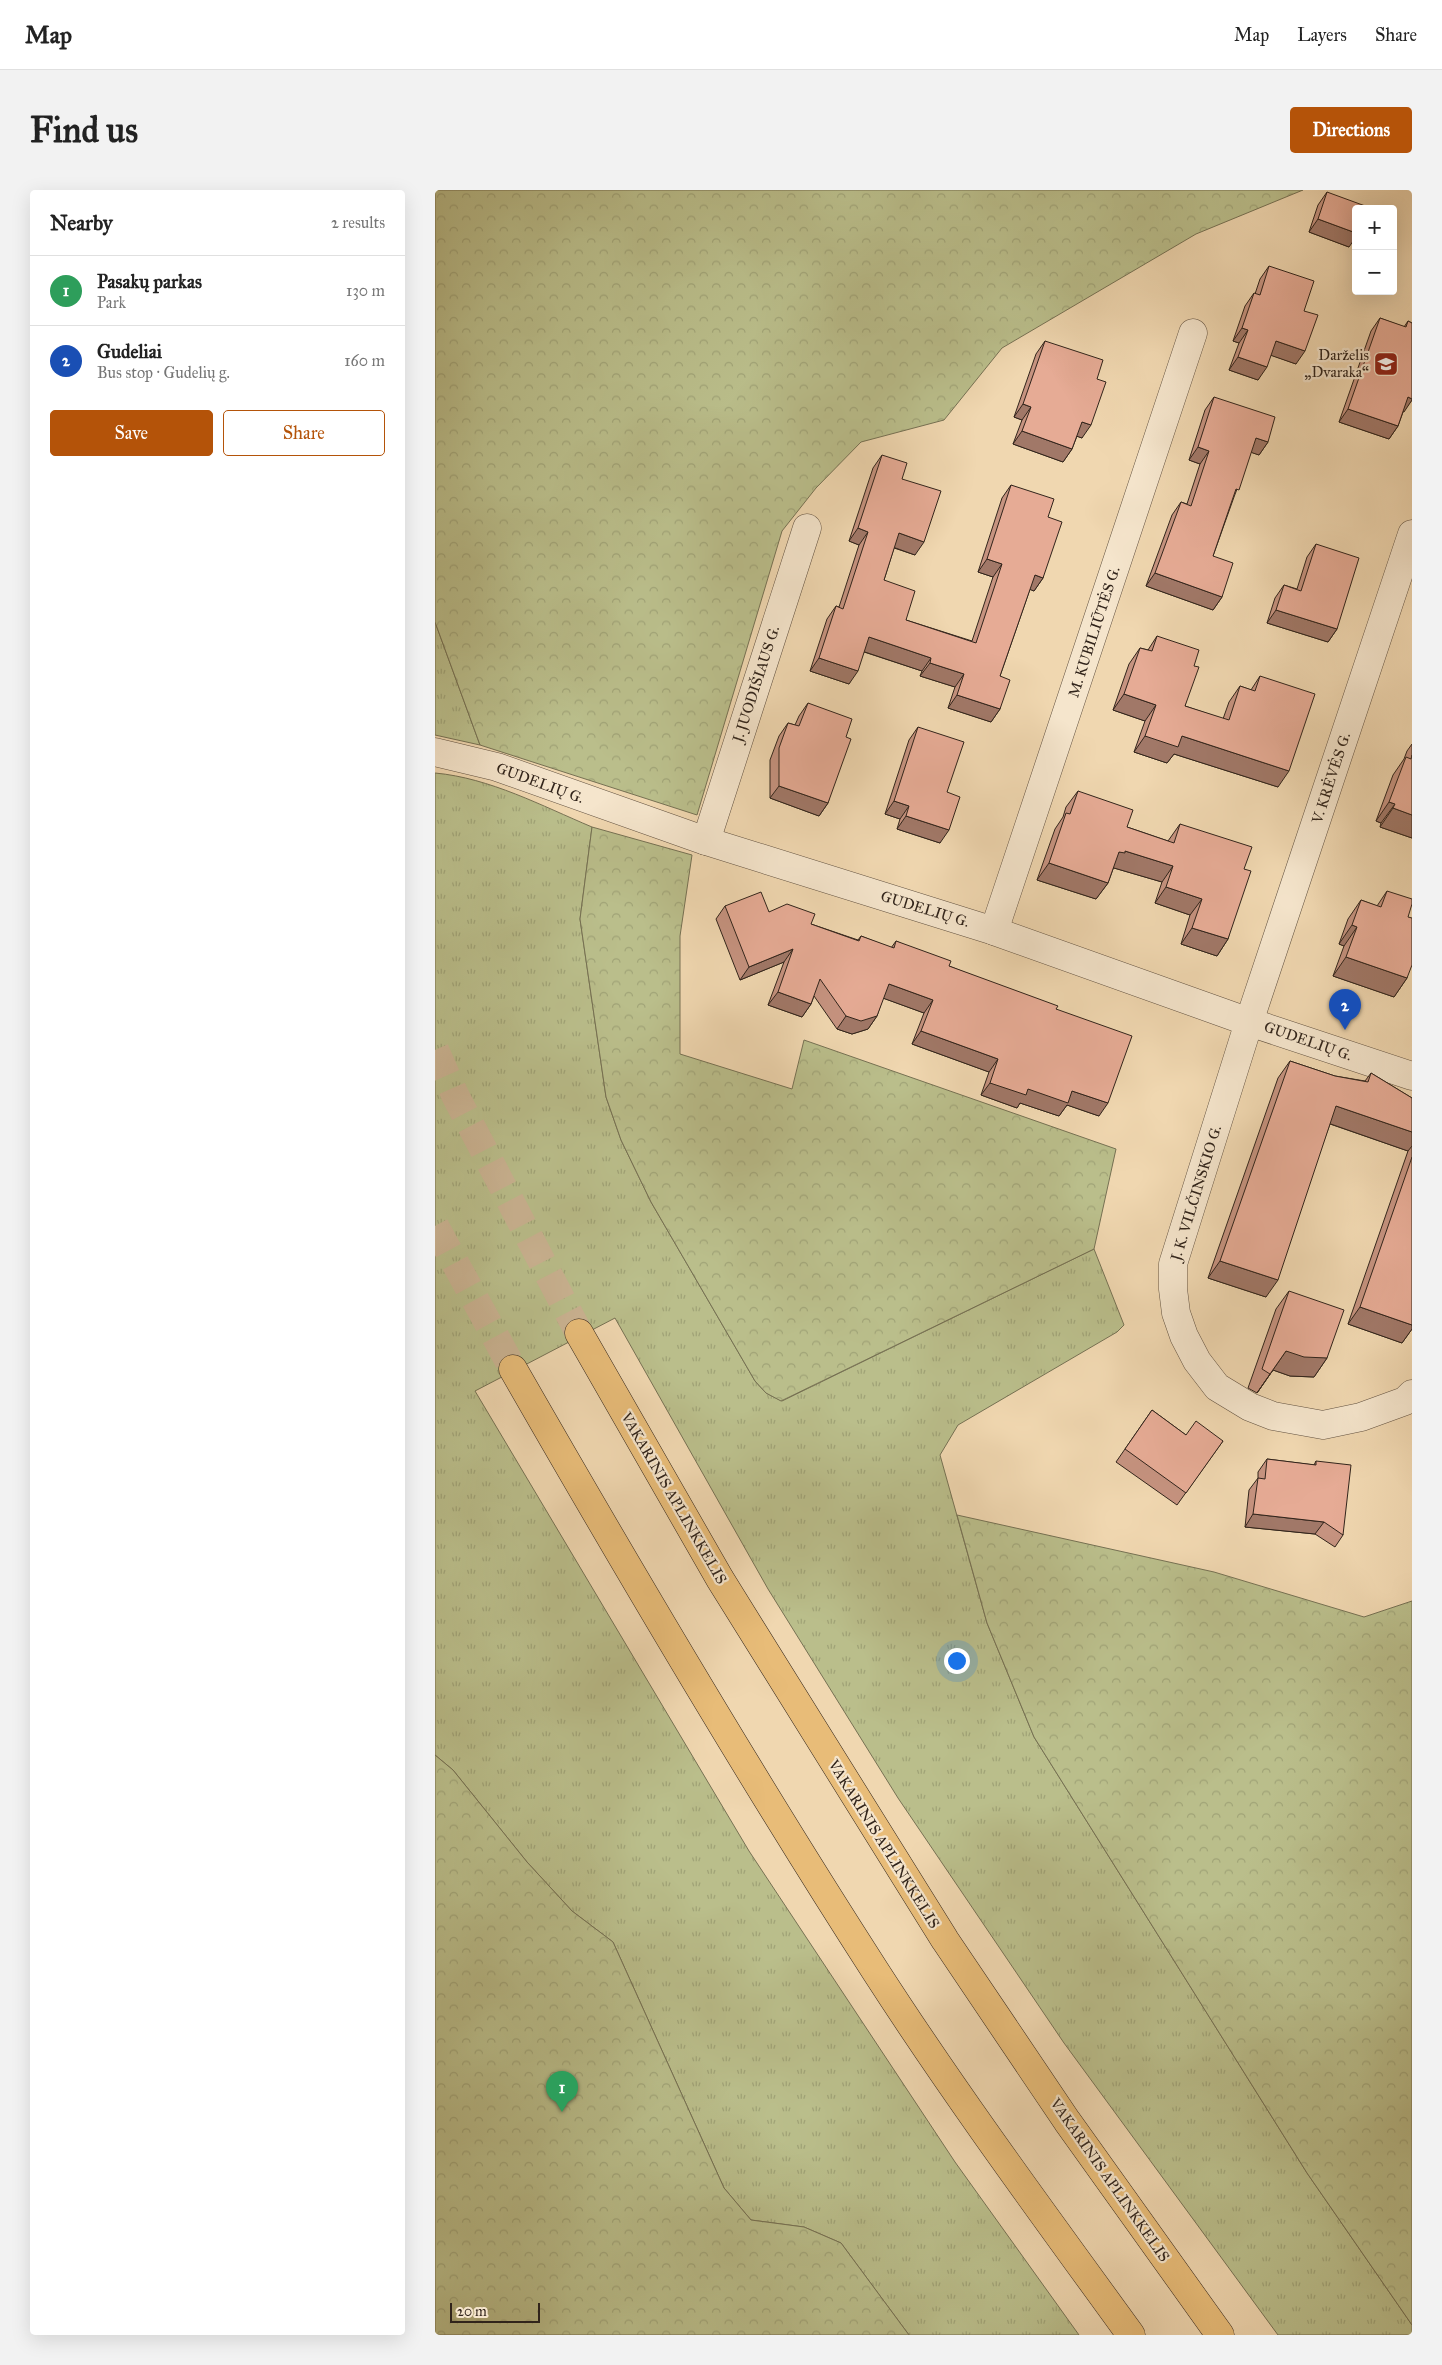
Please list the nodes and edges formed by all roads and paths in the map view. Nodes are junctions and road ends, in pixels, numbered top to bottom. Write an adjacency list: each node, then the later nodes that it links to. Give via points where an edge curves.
1 (1193, 333): 6 (street, M. KUBILIŪTĖS G.)
2 (807, 528): 5 (street, J. JUODIŠIAUS G.)
3 (1412, 534): 7 (street, V. KRĖVĖS G.)
4 (435, 752): 5 (street, GUDELIŲ G., via 490,765)
5 (706, 841): 6 (street, GUDELIŲ G.)
6 (994, 931): 7 (street, GUDELIŲ G.)
7 (1249, 1022): 8 (street, GUDELIŲ G.); 11 (street, J. K. VILČINSKIO G., via 1173,1264 1176,1313 1184,1336 1197,1361 1217,1387 1273,1416 1323,1425 1361,1417 1405,1401)
8 (1412, 1076)
9 (579, 1334): 13 (highway, VAKARINIS APLINKKELIS, via 720,1579 945,1940 1067,2121)
10 (513, 1370): 12 (highway, via 653,1612 878,1974 1009,2166)
11 (1412, 1394)
12 (1131, 2335)
13 (1220, 2335)

